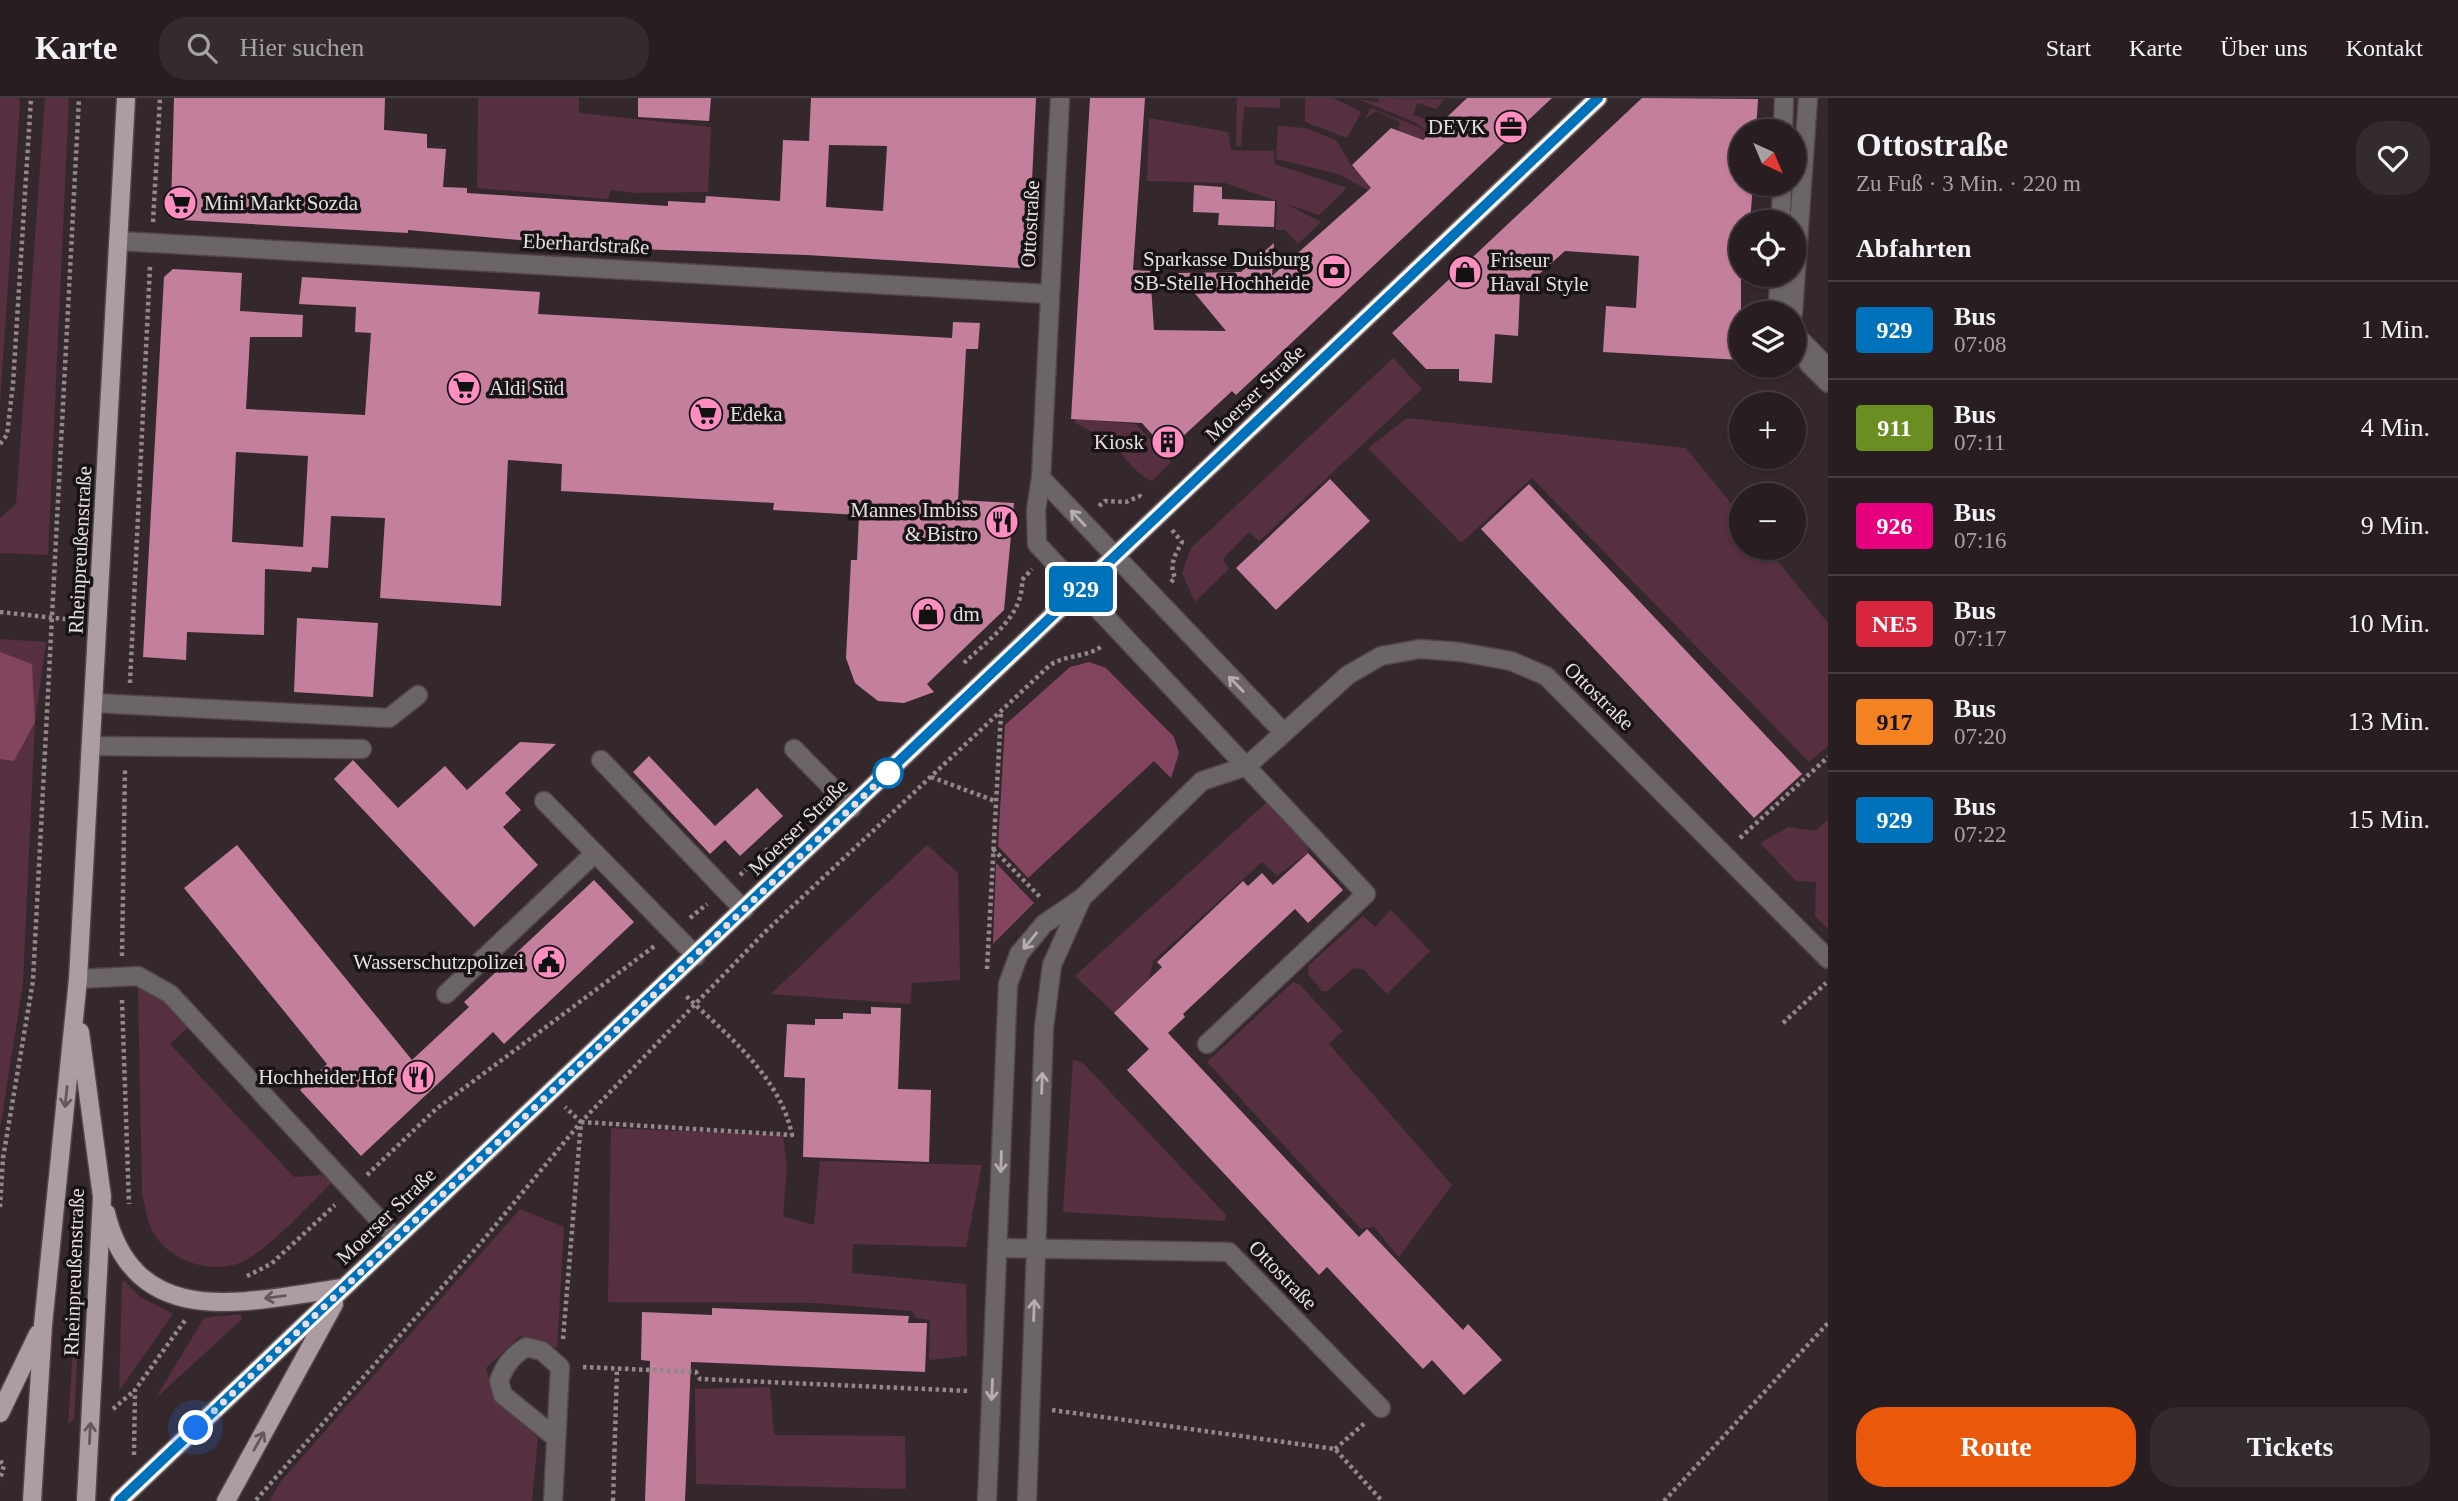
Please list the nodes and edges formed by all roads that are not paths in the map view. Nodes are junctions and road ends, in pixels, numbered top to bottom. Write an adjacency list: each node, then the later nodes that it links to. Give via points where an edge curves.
1 (126, 98): 7 (main road, Rheinpreußenstraße)
2 (1060, 98): 8 (street, Ottostraße)
3 (1598, 98): 15 (main road, Moerser Straße)
4 (1784, 98): 6 (street)
5 (1808, 98): 9 (street)
6 (1783, 119)
7 (119, 241): 8 (street, Eberhardstraße); 18 (main road, Rheinpreußenstraße)
8 (1049, 294): 14 (street, Ottostraße)
9 (1794, 301)
10 (1806, 345): 12 (street)
11 (1806, 360): 13 (street)
12 (1828, 368)
13 (1828, 383)
14 (1041, 478): 15 (street, one-way to 14); 16 (street, Ottostraße, via 1037,544)
15 (1114, 557): 16 (main road, Moerser Straße); 19 (street, one-way to 15)
16 (1079, 591): 24 (street, Ottostraße); 26 (main road, Moerser Straße)
17 (418, 695): 18 (street, via 389,718)
18 (94, 703): 20 (main road, Rheinpreußenstraße)
19 (1284, 733): 24 (street, Ottostraße); 31 (street, Ottostraße, via 1348,675 1381,656 1420,649 1511,661 1546,676 1571,698)
20 (92, 746): 21 (street); 32 (main road, Rheinpreußenstraße)
21 (362, 749)
22 (794, 749): 26 (street)
23 (601, 760): 29 (street)
24 (1247, 766): 28 (street, Ottostraße, via 1202,781); 35 (street, via 1366,894)
25 (544, 801): 27 (street)
26 (852, 808): 29 (main road, Moerser Straße)
27 (595, 853): 30 (street); 33 (street)
28 (1082, 898): 38 (street, Ottostraße, one-way to 28, via 1044,1027 1052,965); 39 (street, Ottostraße, one-way to 39, via 1044,924 1019,954 1008,984)
29 (744, 910): 30 (main road, Moerser Straße)
30 (696, 956): 37 (main road, Moerser Straße)
31 (1828, 959)
32 (78, 979): 34 (main road, Rheinpreußenstraße); 37 (street, via 138,976 170,994)
33 (446, 994)
34 (76, 1004): 36 (main road, Rheinpreußenstraße); 41 (main road, Rheinpreußenstraße, one-way to 41)
35 (1207, 1044)
36 (102, 1197): 40 (main road, one-way to 36, via 217,1305 192,1302 150,1286 122,1257); 46 (main road, Rheinpreußenstraße, one-way to 36)
37 (396, 1238): 40 (main road, Moerser Straße)
38 (1036, 1247): 39 (street, Ottostraße); 42 (street, Ottostraße, via 1229,1252); 51 (street, Ottostraße, one-way to 38)
39 (998, 1248): 50 (street, Ottostraße, one-way to 50)
40 (343, 1289): 47 (main road, Moerser Straße); 48 (main road, one-way to 40)
41 (43, 1325): 43 (main road); 45 (main road, Rheinpreußenstraße)
42 (1381, 1408)
43 (0, 1413)
44 (556, 1438): 44 (street, via 560,1367 541,1351 526,1347 511,1357 499,1381 503,1395); 49 (street)
45 (32, 1501)
46 (86, 1501)
47 (119, 1501)
48 (226, 1501)
49 (553, 1501)
50 (987, 1501)
51 (1027, 1501)

